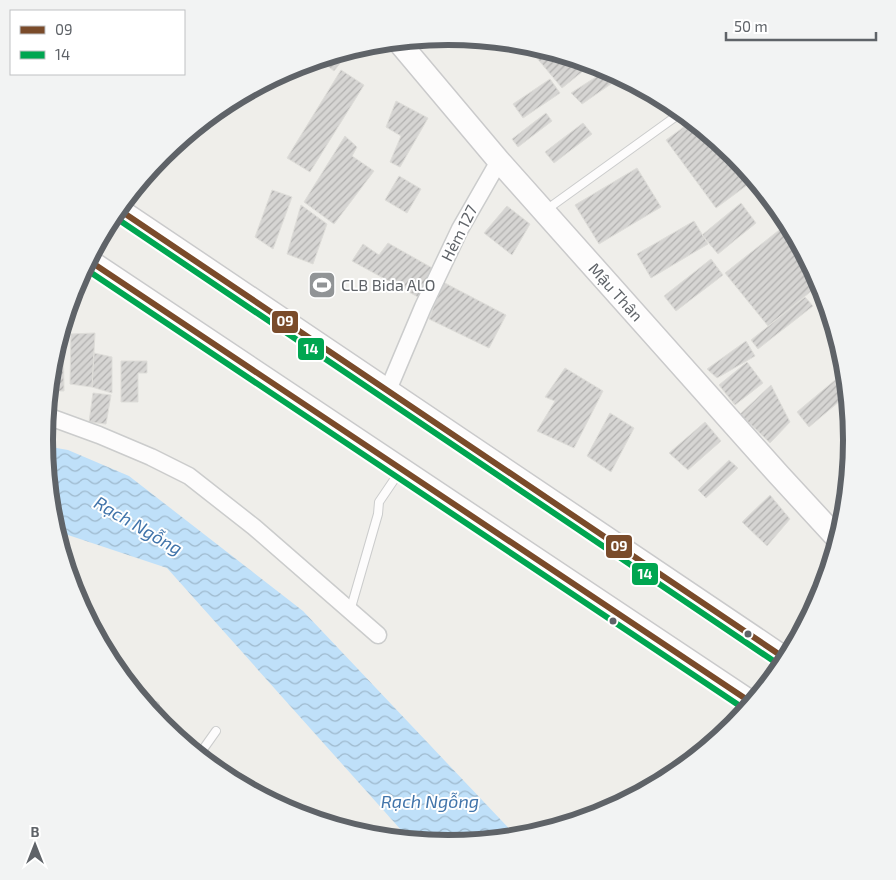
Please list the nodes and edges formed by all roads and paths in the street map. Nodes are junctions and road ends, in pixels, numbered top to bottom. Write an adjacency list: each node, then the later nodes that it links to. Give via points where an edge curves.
1 (403, 47): 3 (main road, Mậu Thân)
2 (675, 117): 4 (lane)
3 (499, 161): 4 (main road, Mậu Thân); 7 (street, Hẻm 127, via 460,229)
4 (544, 212): 10 (main road, Mậu Thân)
5 (125, 214): 7 (main road)
6 (94, 264): 9 (main road)
7 (388, 390): 13 (main road)
8 (54, 418): 11 (street, via 151,457 189,476 254,527)
9 (400, 470): 11 (lane, via 379,502); 14 (main road)
10 (832, 532)
11 (350, 611): 12 (street)
12 (378, 635)
13 (779, 654)
14 (745, 700)
15 (216, 731): 16 (lane)
16 (203, 749)

